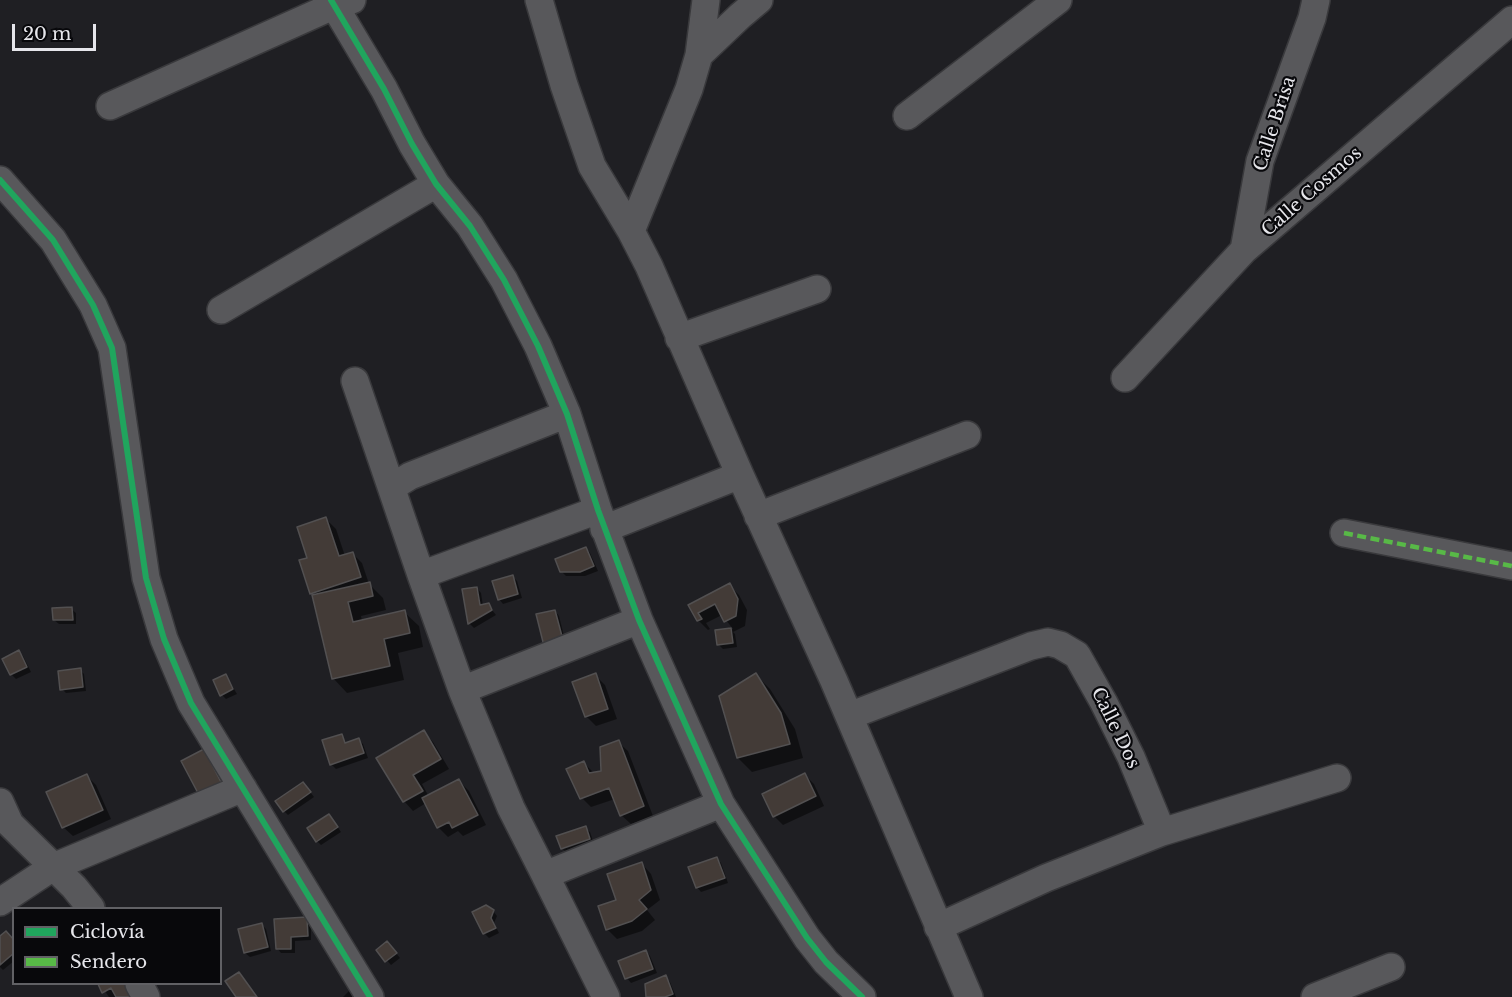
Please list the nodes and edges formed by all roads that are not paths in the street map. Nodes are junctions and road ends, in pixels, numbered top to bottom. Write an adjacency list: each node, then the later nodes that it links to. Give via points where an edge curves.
1 (539, 0): 13 (street, via 592,166)
2 (706, 0): 8 (street)
3 (759, 0): 8 (street)
4 (1059, 0): 10 (street)
5 (1316, 0): 14 (street, Calle Brisa, via 1260,161)
6 (339, 2): 9 (street); 12 (street)
7 (1512, 20): 14 (street, Calle Cosmos)
8 (699, 55): 13 (street)
9 (110, 106)
10 (907, 116)
11 (0, 180): 33 (street, via 53,240 93,305 112,348 146,578 164,639 191,703)
12 (436, 184): 16 (street); 20 (street, via 470,226 504,280)
13 (631, 231): 17 (street)
14 (1244, 250): 18 (street, Calle Cosmos)
15 (817, 289): 17 (street)
16 (221, 310)
17 (679, 338): 22 (street)
18 (1125, 378)
19 (355, 381): 23 (street)
20 (567, 414): 23 (street, via 410,476); 25 (street)
21 (967, 435): 24 (street)
22 (740, 475): 24 (street); 25 (street)
23 (392, 487): 28 (street)
24 (758, 516): 31 (street)
25 (601, 519): 28 (street); 29 (street)
26 (1344, 533): 27 (street)
27 (1512, 566)
28 (420, 575): 30 (street)
29 (639, 620): 30 (street); 35 (street)
30 (462, 690): 38 (street, via 511,808)
31 (849, 716): 36 (street, Calle Dos, via 1031,646 1048,642 1060,645 1077,655 1104,703); 41 (street)
32 (1338, 778): 36 (street)
33 (243, 788): 37 (street); 43 (street)
34 (0, 802): 37 (street, via 10,824)
35 (721, 804): 38 (street); 45 (street, via 807,938)
36 (1162, 832): 41 (street)
37 (53, 867): 39 (street); 40 (street)
38 (545, 875): 44 (street)
39 (0, 902)
40 (89, 907)
41 (938, 927): 46 (street)
42 (1390, 967): 47 (street)
43 (370, 997)
44 (606, 997)
45 (862, 997)
46 (969, 997)
47 (1315, 997)

